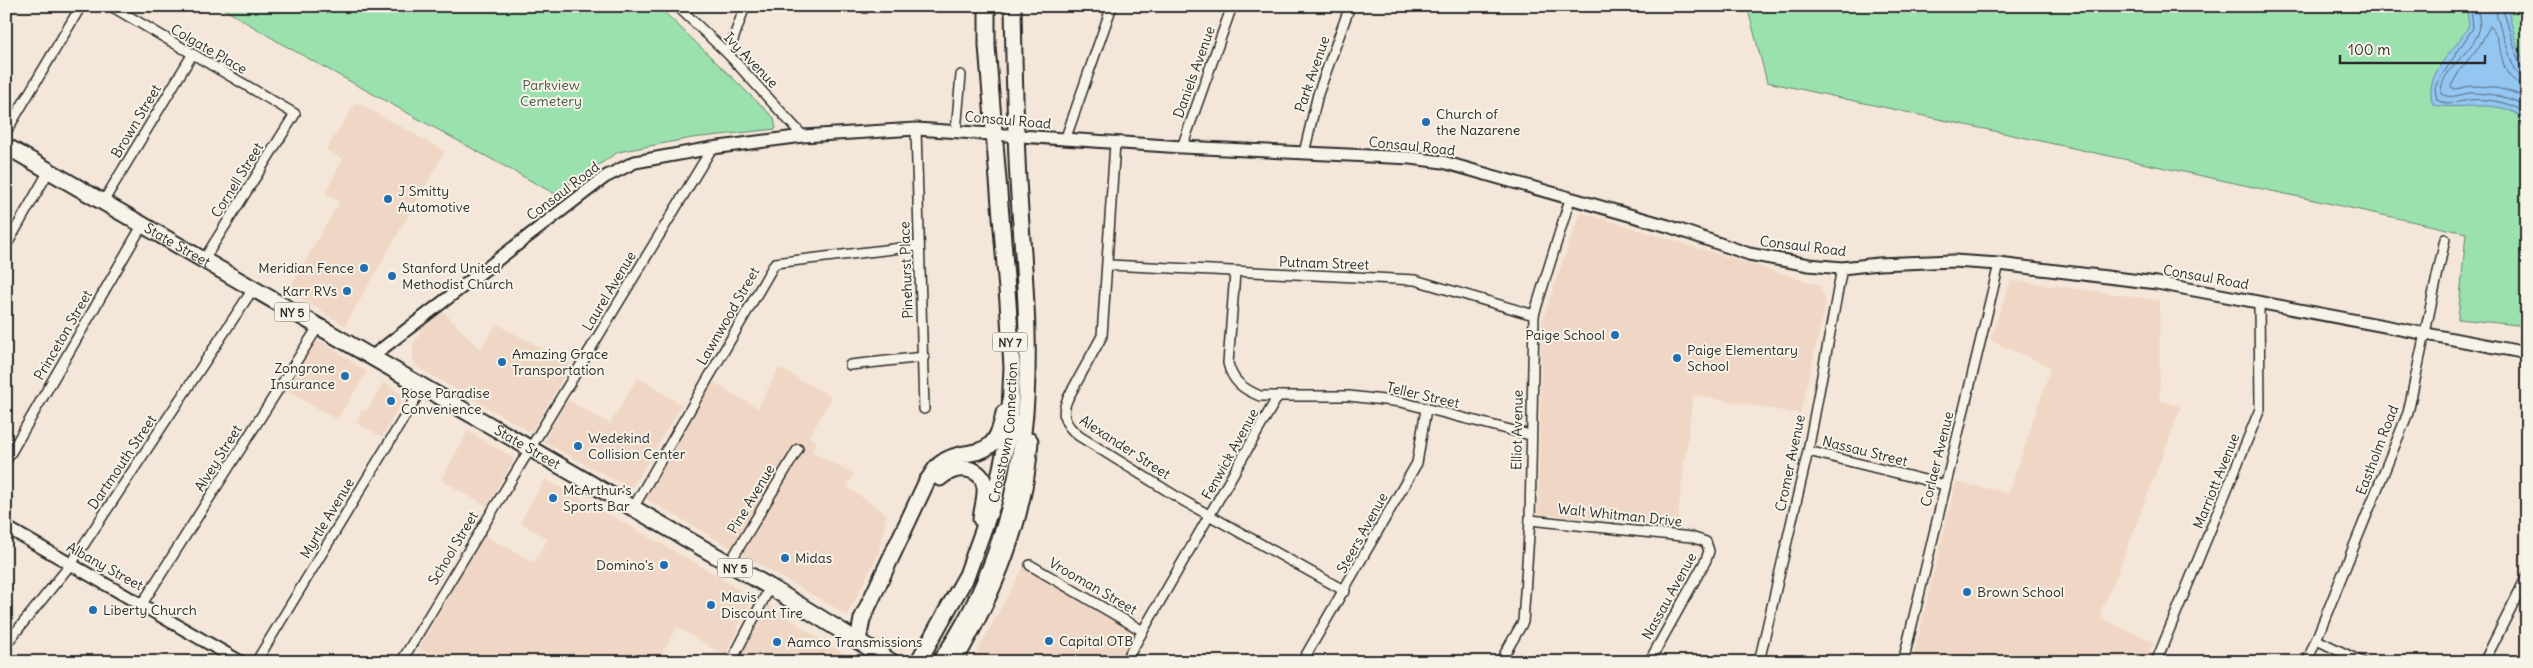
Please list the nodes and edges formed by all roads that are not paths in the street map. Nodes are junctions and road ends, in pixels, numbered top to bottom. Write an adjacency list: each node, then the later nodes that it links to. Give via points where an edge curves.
1 (81, 6): 16 (street)
2 (111, 6): 11 (street, Colgate Place)
3 (677, 6): 10 (street, Ivy Avenue)
4 (745, 6): 10 (street)
5 (987, 6): 17 (main road, Crosstown Connection / NY 7)
6 (1013, 6): 19 (main road, Crosstown Connection / NY 7)
7 (1112, 6): 20 (street)
8 (1232, 6): 23 (street, Daniels Avenue)
9 (1350, 6): 25 (street, Park Avenue, via 1318,94)
10 (728, 54): 18 (street, Ivy Avenue)
11 (192, 56): 13 (street, Colgate Place); 28 (street, Brown Street)
12 (961, 76): 15 (street)
13 (295, 114): 33 (street, Cornell Street)
14 (916, 129): 15 (street, Consaul Road); 18 (street, Consaul Road); 32 (street, Pinehurst Place)
15 (956, 131): 17 (street, Consaul Road)
16 (6, 132)
17 (993, 135): 19 (street, Consaul Road); 48 (main road, Crosstown Connection / NY 7)
18 (803, 136): 24 (street, Consaul Road)
19 (1016, 137): 20 (street, Consaul Road); 46 (main road, Crosstown Connection / NY 7)
20 (1065, 140): 21 (street, Consaul Road)
21 (1116, 143): 23 (street, Consaul Road); 35 (street, Alexander Street)
22 (6, 146): 26 (main road, State Street / NY 5)
23 (1182, 147): 25 (street, Consaul Road)
24 (712, 148): 45 (street, Consaul Road, via 635,162 606,177); 55 (street, Laurel Avenue)
25 (1304, 153): 27 (street, Consaul Road, via 1443,162)
26 (49, 171): 28 (main road, State Street / NY 5); 31 (street)
27 (1570, 199): 36 (street, Consaul Road, via 1668,226 1749,254); 40 (street, Elliot Avenue)
28 (103, 202): 29 (main road, State Street / NY 5)
29 (143, 224): 33 (main road, State Street / NY 5); 57 (street, Princeton Street)
30 (2445, 239): 42 (street, Eastholm Road)
31 (6, 246)
32 (918, 246): 44 (street, Pinehurst Place); 59 (street, Lawnwood Street, via 775,263)
33 (203, 261): 38 (main road, State Street / NY 5)
34 (1999, 264): 36 (street, Consaul Road, via 1954,261); 39 (street, Consaul Road, via 2157,283); 58 (street, Corlaer Avenue)
35 (1108, 265): 37 (street, Putnam Street); 60 (street, Alexander Street, via 1102,336 1068,398 1063,419 1079,436)
36 (1842, 268): 56 (street, Cromer Avenue)
37 (1235, 273): 40 (street, Putnam Street, via 1415,280); 50 (street, Fenwick Avenue, via 1230,373 1248,391 1260,396)
38 (253, 290): 41 (main road, State Street / NY 5); 65 (street, Dartmouth Street)
39 (2258, 302): 42 (street, Consaul Road); 91 (street, Marriott Avenue, via 2260,410)
40 (1534, 316): 53 (street, Elliot Avenue)
41 (318, 327): 45 (main road, State Street / NY 5); 71 (street, Alvey Street)
42 (2426, 335): 43 (street, Consaul Road); 73 (street, Eastholm Road, via 2408,413)
43 (2527, 353)
44 (924, 357): 47 (street); 51 (street, Pinehurst Place)
45 (370, 358): 49 (main road, State Street / NY 5)
46 (1026, 358): 83 (main road, Crosstown Connection / NY 7, via 1023,432 1011,503 982,588); 84 (main road, via 1032,423 1029,462 1019,512 1007,554 978,621)
47 (850, 365)
48 (1012, 367): 64 (main road, Crosstown Connection / NY 7, via 1009,432 994,500); 74 (main road, via 995,440 980,452 938,465 862,619)
49 (422, 388): 55 (main road, State Street / NY 5); 78 (street, Myrtle Avenue)
50 (1278, 396): 52 (street, Teller Street, via 1349,396 1401,402); 60 (street, Fenwick Avenue)
51 (924, 409)
52 (1426, 409): 53 (street, Teller Street); 70 (street, Steers Avenue, via 1417,463)
53 (1530, 435): 61 (street, Elliot Avenue)
54 (798, 448): 66 (street, Pine Avenue)
55 (529, 449): 59 (main road, State Street / NY 5); 79 (street, School Street)
56 (1808, 451): 58 (street, Nassau Street); 89 (street, Cromer Avenue)
57 (6, 461)
58 (1945, 485): 90 (street, Corlaer Avenue)
59 (633, 508): 66 (main road, State Street / NY 5)
60 (1211, 516): 70 (street, Alexander Street); 72 (street, Fenwick Avenue)
61 (1530, 520): 63 (street, Walt Whitman Drive, via 1661,533); 87 (street, Elliot Avenue, via 1523,622)
62 (6, 527): 65 (street, Albany Street)
63 (1706, 542): 88 (street, Nassau Avenue, via 1709,551 1706,560)
64 (978, 545): 74 (main road, via 985,487 973,471 954,468 933,486 871,624); 82 (main road, Crosstown Connection / NY 7, via 967,575)
65 (71, 564): 71 (street, Albany Street); 75 (street, Dartmouth Street)
66 (729, 564): 69 (main road, State Street / NY 5)
67 (1030, 565): 72 (street, Vrooman Street)
68 (2527, 576): 94 (street)
69 (770, 587): 74 (main road, State Street / NY 5); 80 (street)
70 (1345, 591): 86 (street, Steers Avenue)
71 (142, 604): 76 (street, Albany Street)
72 (1143, 631): 85 (street, Fenwick Avenue)
73 (2316, 640): 92 (street, Eastholm Road); 93 (street)
74 (858, 641): 81 (main road, State Street / NY 5)
75 (6, 644)
76 (224, 658): 77 (street, Albany Street)
77 (240, 662)
78 (256, 662)
79 (401, 662)
80 (731, 662)
81 (892, 662)
82 (918, 662)
83 (940, 662)
84 (954, 662)
85 (1124, 662)
86 (1302, 662)
87 (1500, 662)
88 (1649, 662)
89 (1759, 662)
90 (1903, 662)
91 (2156, 662)
92 (2307, 662)
93 (2362, 662)
94 (2484, 662)

